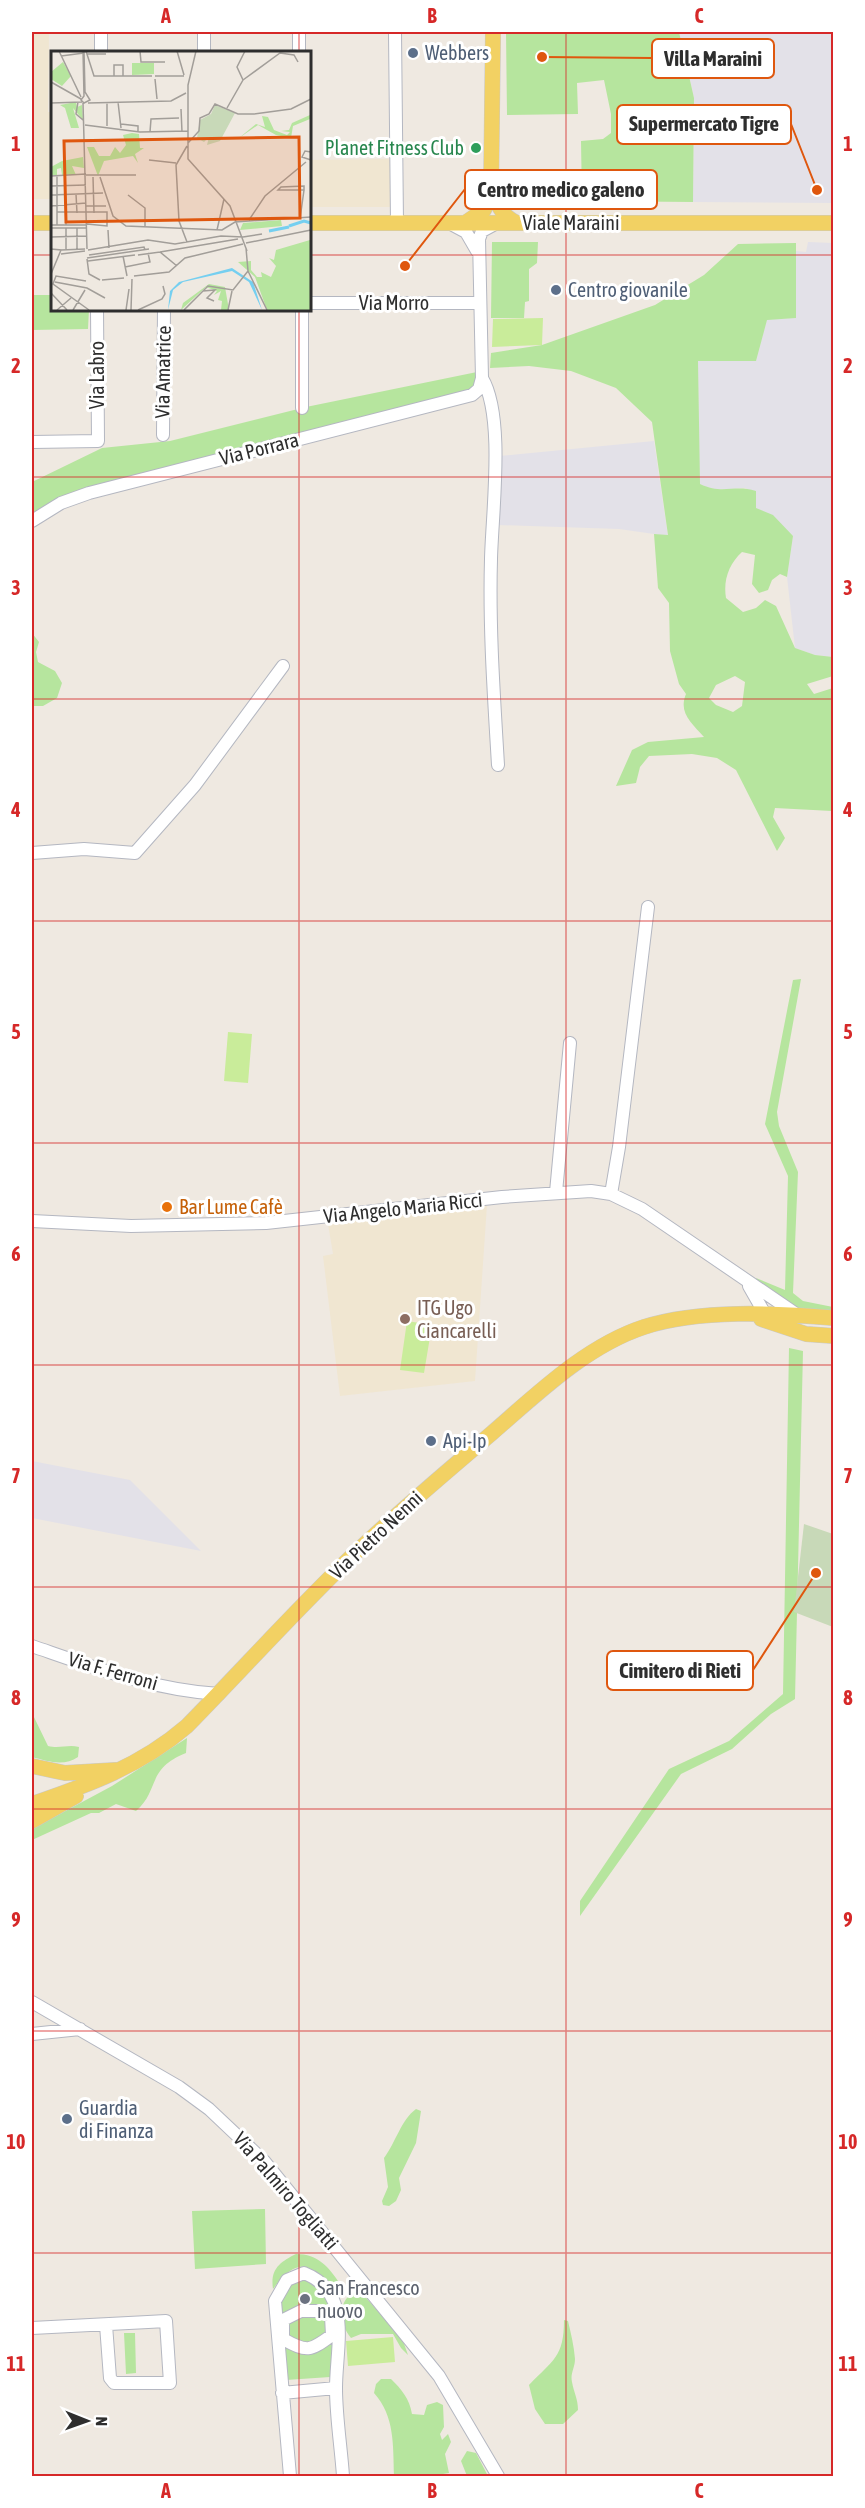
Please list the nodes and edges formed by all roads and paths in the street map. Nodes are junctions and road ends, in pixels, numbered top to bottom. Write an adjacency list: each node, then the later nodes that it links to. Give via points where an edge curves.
1 (101, 32): 6 (street)
2 (204, 32): 7 (street)
3 (299, 32): 8 (street)
4 (395, 32): 13 (street)
5 (493, 32): 9 (main road)
6 (100, 51)
7 (204, 51)
8 (299, 51)
9 (493, 167): 14 (main road, via 488,204 478,216); 15 (main road, via 499,208)
10 (32, 223): 11 (main road)
11 (51, 223)
12 (310, 223): 13 (main road, Viale Maraini)
13 (397, 223): 14 (main road, Viale Maraini)
14 (457, 223): 17 (main road, Viale Maraini); 18 (street)
15 (517, 223): 16 (main road, Viale Maraini); 17 (main road, Viale Maraini)
16 (834, 223)
17 (499, 224): 18 (street, via 482,231)
18 (477, 252): 20 (street)
19 (310, 303): 20 (street, Via Morro)
20 (479, 303): 24 (street)
21 (97, 310): 27 (street, Via Labro, via 98,441)
22 (164, 310): 26 (street, Via Amatrice)
23 (302, 310): 25 (street)
24 (482, 378): 28 (street, Via Porrara, via 479,389 468,396 99,490 61,503); 30 (street, via 490,397 496,462 491,560)
25 (302, 408)
26 (163, 435)
27 (32, 442)
28 (32, 521)
29 (283, 666): 31 (street, via 195,785 135,853 84,849)
30 (498, 765)
31 (32, 853)
32 (648, 908): 35 (street)
33 (570, 1043): 34 (street)
34 (556, 1192): 35 (street, Via Angelo Maria Ricci); 36 (street, Via Angelo Maria Ricci, via 266,1223 132,1226)
35 (611, 1194): 37 (street, Via Angelo Maria Ricci, via 642,1209 718,1259)
36 (32, 1221)
37 (750, 1288): 38 (street, Via Angelo Maria Ricci); 39 (street); 41 (street, Via Angelo Maria Ricci)
38 (802, 1315): 40 (main road, Via Angelo Maria Ricci); 41 (main road, Via Angelo Maria Ricci); 42 (street)
39 (747, 1316): 41 (main road, Via Angelo Maria Ricci); 46 (main road, Via Pietro Nenni, via 699,1316 658,1323 627,1333 597,1350 532,1398 422,1492 347,1561)
40 (830, 1317): 43 (street)
41 (767, 1318): 42 (main road, Via Angelo Maria Ricci)
42 (806, 1334): 43 (main road, Via Angelo Maria Ricci)
43 (830, 1339)
44 (32, 1646): 45 (street, Via F. Ferroni, via 125,1678)
45 (195, 1693): 46 (street, Via F. Ferroni); 47 (street)
46 (219, 1694): 47 (main road, Via Pietro Nenni)
47 (199, 1714): 49 (main road, Via Pietro Nenni, via 168,1743)
48 (32, 1766): 49 (main road, via 64,1773)
49 (124, 1769): 50 (main road, Via Pietro Nenni)
50 (96, 1783): 51 (main road, Via Pietro Nenni); 52 (main road)
51 (32, 1804)
52 (32, 1821)
53 (32, 2002): 54 (street, Via Palmiro Togliatti)
54 (81, 2029): 55 (street); 62 (street, Via Palmiro Togliatti, via 187,2092 264,2161 439,2376)
55 (32, 2034)
56 (106, 2325): 56 (street, via 166,2322 170,2383 114,2383 110,2378); 57 (street)
57 (32, 2328)
58 (336, 2388): 59 (street); 59 (street, via 341,2335 337,2305 327,2289 304,2272 287,2280 275,2301); 61 (street)
59 (282, 2393): 60 (street)
60 (290, 2476)
61 (343, 2476)
62 (498, 2476)

